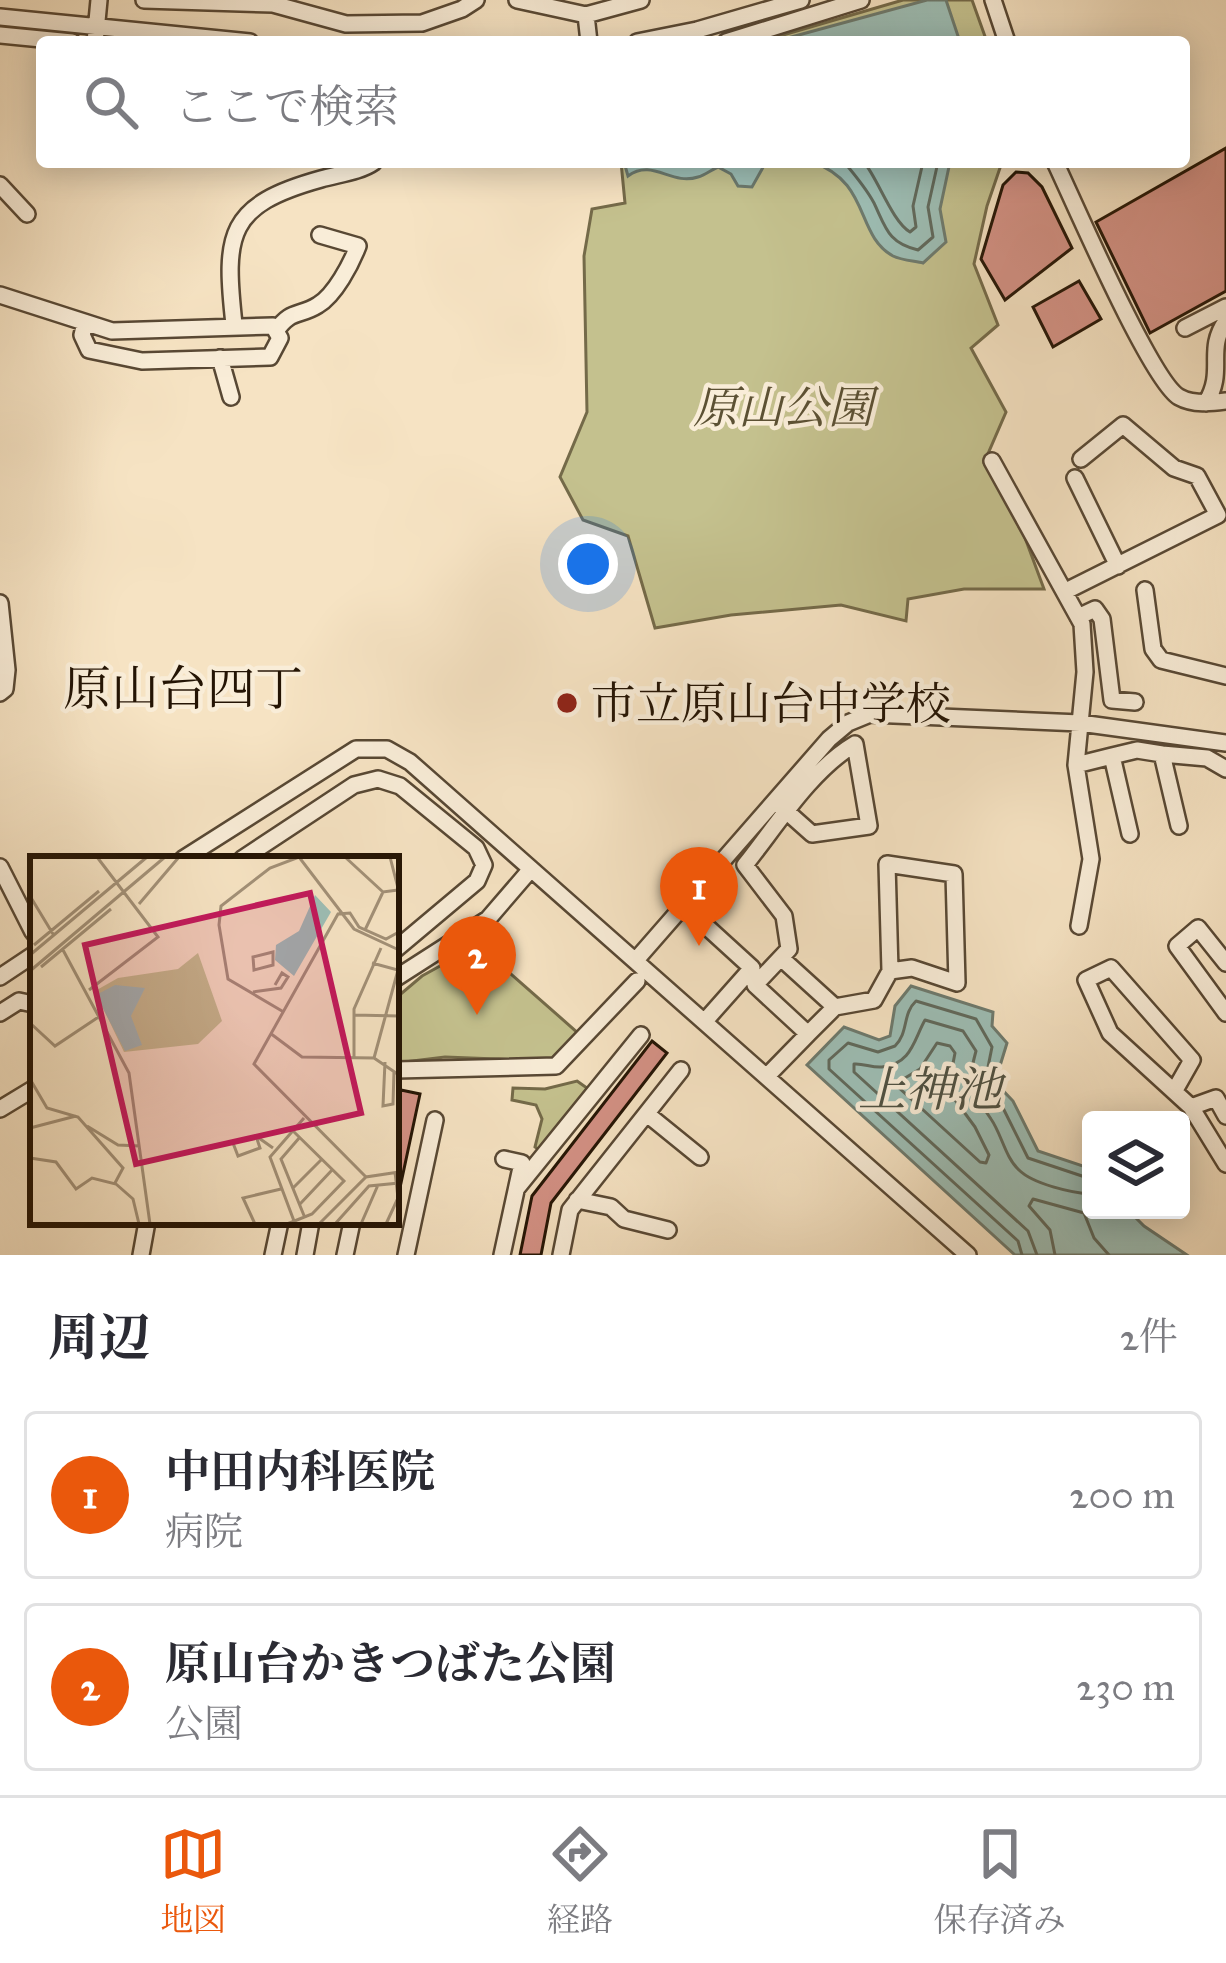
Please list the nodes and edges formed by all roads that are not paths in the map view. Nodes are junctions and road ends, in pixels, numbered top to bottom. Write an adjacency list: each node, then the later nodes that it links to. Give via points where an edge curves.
1 (99, 0): 13 (street)
2 (144, 0): 9 (street)
3 (476, 0): 10 (street, via 422,23 346,24)
4 (517, 0): 11 (street)
5 (641, 0): 11 (street)
6 (801, 0): 17 (street)
7 (861, 0): 18 (street)
8 (993, 0): 19 (street)
9 (238, 1): 10 (street)
10 (273, 2)
11 (586, 15): 16 (street)
12 (0, 17): 13 (street)
13 (96, 34): 15 (street)
14 (0, 35): 20 (street)
15 (134, 36)
16 (588, 36)
17 (667, 36)
18 (745, 36)
19 (1004, 36)
20 (36, 38)
21 (364, 168): 30 (street, via 278,193 248,211 227,262)
22 (1058, 168): 37 (street, via 1150,361 1178,397)
23 (0, 184): 24 (street)
24 (27, 214)
25 (320, 236): 32 (street, via 358,246 352,261 321,304 286,316)
26 (0, 295): 29 (street)
27 (1226, 307): 31 (street)
28 (1226, 321): 34 (street, via 1217,341)
29 (85, 323): 30 (street, via 129,331); 33 (street, via 88,350 142,361)
30 (234, 324): 32 (street)
31 (1185, 328)
32 (276, 331): 33 (street, via 270,357)
33 (220, 358): 35 (street)
34 (1225, 361): 37 (street, via 1219,390)
35 (231, 397)
36 (1226, 401): 37 (street)
37 (1206, 403)
38 (1081, 459): 41 (street, via 1123,425 1174,468 1197,476 1217,515)
39 (992, 461): 43 (street)
40 (1075, 478): 41 (street)
41 (1118, 566): 43 (street)
42 (1145, 590): 47 (street, via 1161,660)
43 (1066, 591): 45 (street)
44 (0, 603): 46 (street)
45 (1078, 617): 49 (street, via 1095,610 1102,619 1112,700); 50 (street)
46 (3, 670): 48 (street)
47 (1226, 676)
48 (0, 693)
49 (1135, 702)
50 (1080, 722): 51 (street); 54 (street); 56 (street, via 870,714 829,739)
51 (1226, 743)
52 (1162, 754): 53 (street); 55 (street, via 1207,758); 57 (street)
53 (1112, 756): 54 (street); 59 (street)
54 (1076, 765): 67 (street, via 1091,859)
55 (1226, 769)
56 (782, 807): 56 (street, via 812,834 869,826 855,744); 65 (street); 70 (street, via 745,865 784,916 789,949)
57 (1179, 826)
58 (234, 827): 60 (street); 61 (street); 64 (street, via 356,748 387,749)
59 (1130, 834)
60 (188, 856)
61 (248, 856)
62 (250, 856): 68 (street, via 354,785 378,779 400,786 476,848 484,865 477,881)
63 (0, 867): 66 (street)
64 (531, 869): 71 (street); 74 (street, via 488,919)
65 (684, 906): 71 (street); 81 (street, via 752,968)
66 (30, 926)
67 (1079, 926)
68 (399, 946)
69 (30, 958): 75 (street)
70 (781, 958): 78 (street); 83 (street, via 755,985)
71 (636, 959): 81 (street)
72 (1226, 963): 80 (street, via 1198,928 1177,946)
73 (890, 971): 73 (street, via 912,968 957,983 954,874 887,864); 78 (street, via 874,1000)
74 (399, 976)
75 (0, 977)
76 (637, 981): 84 (street, via 556,1066)
77 (30, 1003): 79 (street)
78 (835, 1006): 83 (street)
79 (0, 1013)
80 (1226, 1013)
81 (705, 1021): 86 (street)
82 (640, 1034): 97 (street)
83 (808, 1034): 86 (street)
84 (399, 1070)
85 (681, 1070): 91 (street)
86 (767, 1076): 111 (street)
87 (1175, 1090): 87 (street, via 1110,1033 1086,980 1111,968 1192,1060); 89 (street)
88 (30, 1091): 90 (street)
89 (1191, 1107): 92 (street, via 1216,1098); 96 (street)
90 (0, 1109)
91 (647, 1114): 94 (street); 98 (street)
92 (1226, 1116)
93 (435, 1120): 108 (street)
94 (700, 1157)
95 (504, 1159): 97 (street, via 522,1162)
96 (1226, 1164)
97 (517, 1188): 109 (street)
98 (577, 1201): 103 (street); 110 (street)
99 (146, 1225): 104 (street)
100 (279, 1225): 105 (street)
101 (310, 1225): 106 (street)
102 (351, 1225): 107 (street)
103 (668, 1230)
104 (141, 1255)
105 (273, 1255)
106 (304, 1255)
107 (345, 1255)
108 (406, 1255)
109 (502, 1255)
110 (561, 1255)
111 (968, 1255)

